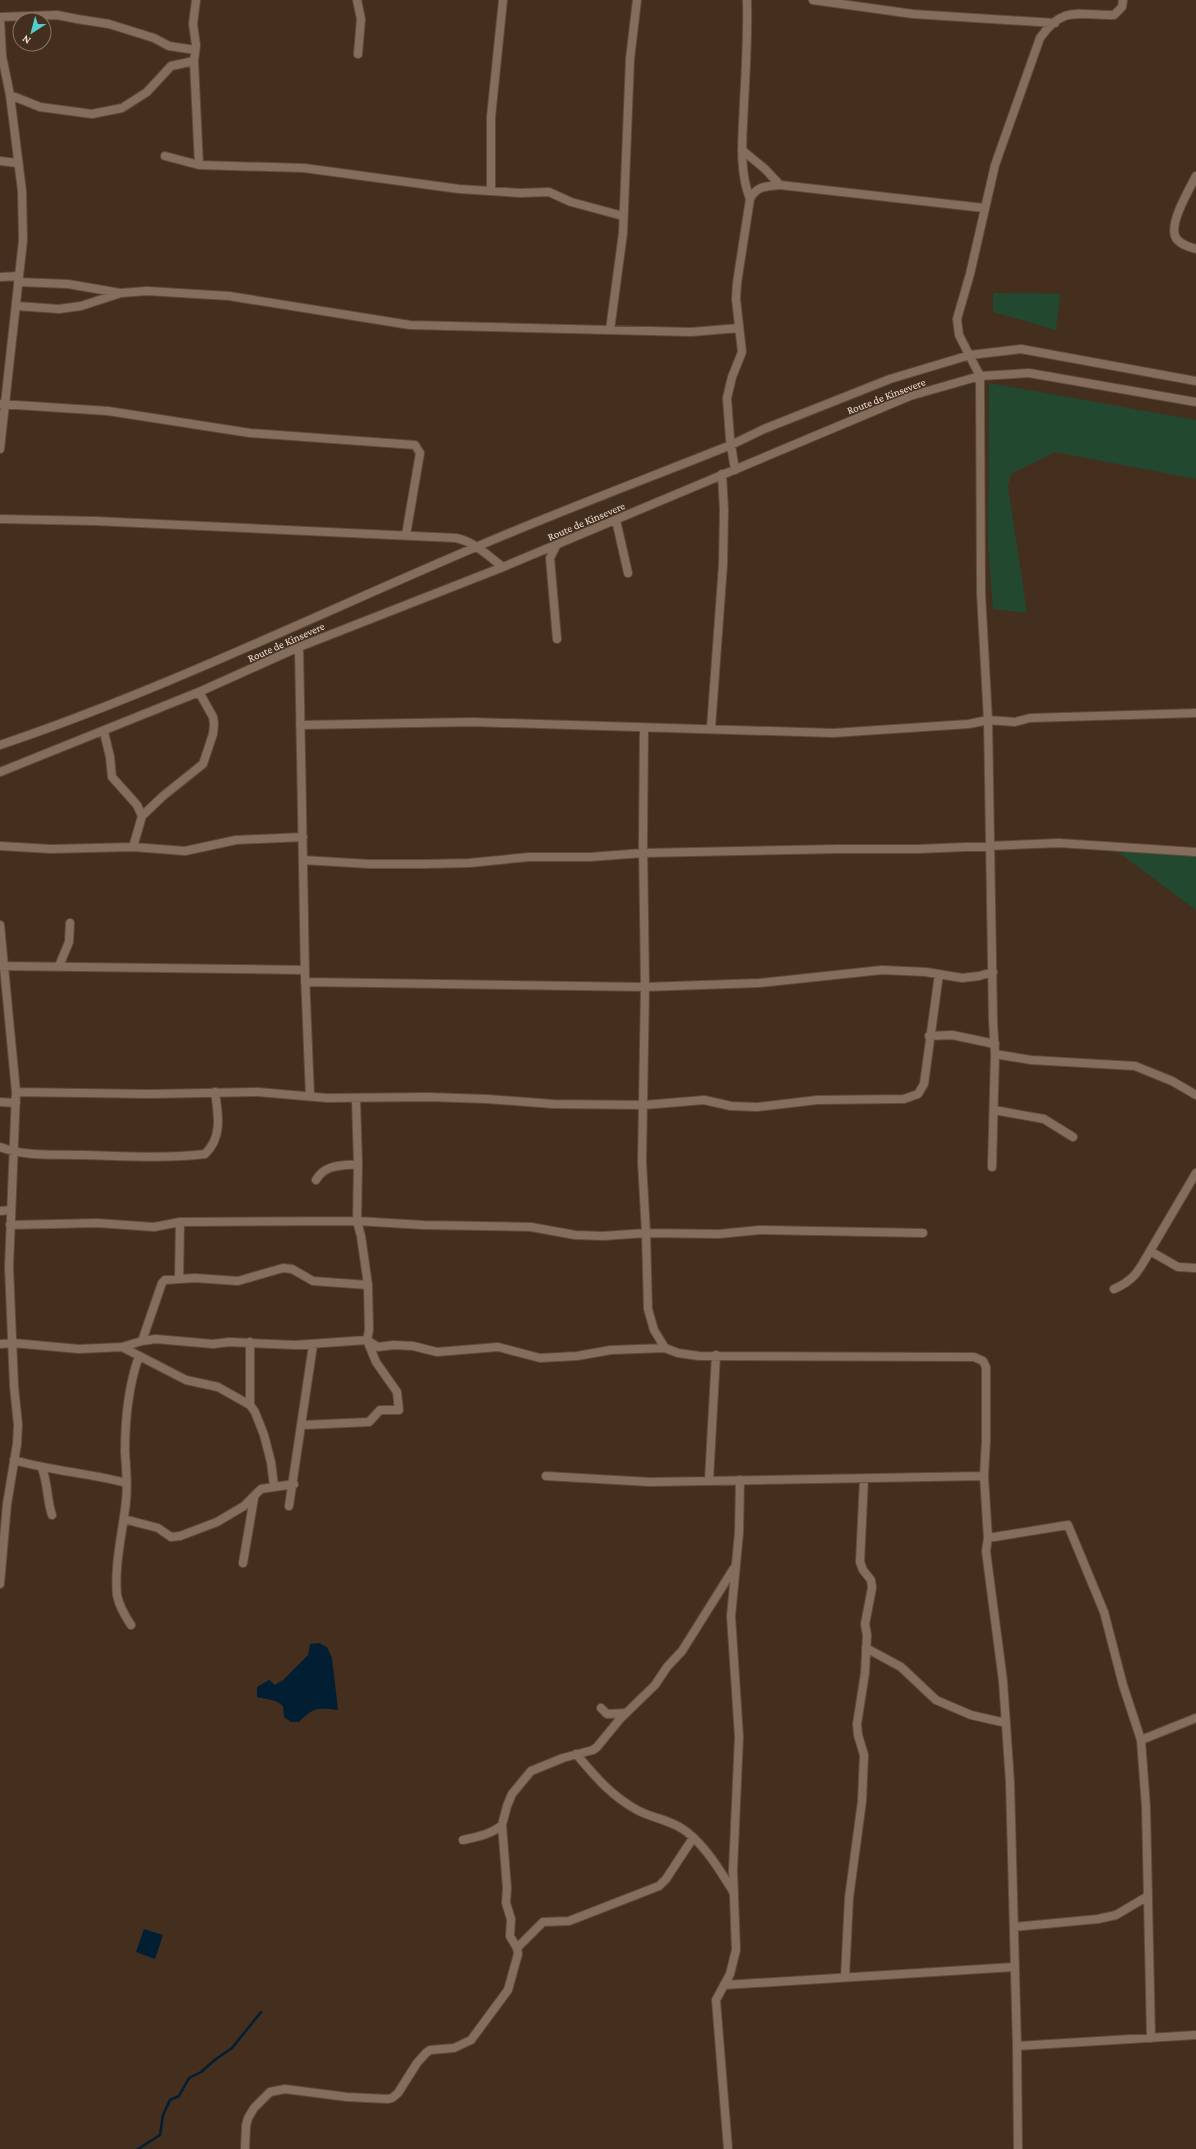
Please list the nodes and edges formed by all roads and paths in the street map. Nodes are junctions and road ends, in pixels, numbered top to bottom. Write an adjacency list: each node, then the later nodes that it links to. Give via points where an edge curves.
1 (196, 0): 10 (street, via 192,28)
2 (357, 0): 11 (street, via 361,19)
3 (503, 0): 22 (street, via 492,117)
4 (638, 0): 25 (street, via 630,59)
5 (747, 0): 15 (street, via 748,33)
6 (813, 0): 9 (street, via 913,14)
7 (1123, 0): 9 (street, via 1122,7 1114,15 1073,13)
8 (0, 17): 10 (street, via 57,15 77,18 109,24 154,38 169,46); 12 (street)
9 (1055, 23): 24 (street, via 1046,29 1040,38 995,165)
10 (195, 50): 13 (street)
11 (358, 54)
12 (1, 56): 14 (street)
13 (194, 61): 14 (street, via 171,66 147,92 122,108 92,114 40,107); 19 (street)
14 (10, 95): 18 (street)
15 (742, 150): 21 (street); 23 (street, via 742,174)
16 (164, 156): 19 (street)
17 (0, 161): 18 (street)
18 (17, 163): 28 (street, via 21,184 23,240)
19 (199, 165): 22 (street, via 304,168 459,190)
20 (1196, 176): 26 (street, via 1178,213 1175,226 1175,236 1180,242)
21 (780, 185): 23 (street, via 759,188); 24 (street)
22 (491, 191): 25 (street, via 549,192 571,202)
23 (750, 199): 31 (street, via 737,283)
24 (984, 208): 33 (street, via 957,319 959,335)
25 (623, 216): 32 (street)
26 (1196, 249)
27 (0, 277): 28 (street)
28 (18, 279): 29 (street); 30 (street)
29 (121, 293): 30 (street, via 81,306 59,309); 32 (street, via 148,291 228,296 410,325)
30 (17, 306): 37 (street)
31 (739, 328): 32 (street, via 691,332); 38 (street, via 742,352 727,398)
32 (610, 330)
33 (970, 355): 34 (street); 35 (street, via 1021,349); 38 (street, via 890,379 764,428)
34 (980, 376): 36 (street, Route de Kinsevere, via 1029,373); 40 (street, Route de Kinsevere, via 910,396); 53 (street, via 981,593)
35 (1196, 381)
36 (1196, 402)
37 (3, 404): 39 (street); 44 (street, via 108,411 250,433 415,445 420,453)
38 (731, 445): 40 (street); 46 (street)
39 (0, 449)
40 (735, 470): 41 (street, Route de Kinsevere)
41 (722, 474): 43 (street, Route de Kinsevere); 56 (street, via 723,565)
42 (0, 519): 44 (street)
43 (616, 520): 45 (street, Route de Kinsevere); 48 (street)
44 (406, 535): 46 (street, via 456,538)
45 (557, 545): 47 (street, Route de Kinsevere); 49 (street, via 550,558)
46 (477, 546): 47 (street); 58 (street, via 283,632 69,722)
47 (503, 567): 50 (street, Route de Kinsevere)
48 (628, 573)
49 (557, 639)
50 (298, 647): 51 (street, Route de Kinsevere); 54 (street)
51 (199, 692): 57 (street, Route de Kinsevere); 60 (street, via 213,717 214,724 203,764)
52 (1196, 713): 53 (street, via 1030,718 1002,722)
53 (988, 720): 56 (street, via 970,724 833,733); 62 (street)
54 (300, 725): 55 (street, via 472,722); 61 (street)
55 (644, 728): 56 (street); 66 (street)
56 (711, 728)
57 (99, 732): 59 (street, Route de Kinsevere); 60 (street, via 104,732 112,777 137,805)
58 (0, 746)
59 (0, 772)
60 (142, 816): 64 (street)
61 (302, 837): 64 (street, via 236,840 185,852); 67 (street)
62 (989, 845): 65 (street, via 1059,843 1148,851); 66 (street, via 918,849); 73 (street)
63 (0, 846): 64 (street, via 50,849)
64 (133, 847)
65 (1196, 852)
66 (643, 853): 67 (street, via 425,864); 76 (street)
67 (303, 860): 72 (street)
68 (70, 923): 71 (street, via 69,942)
69 (0, 926): 70 (street)
70 (2, 966): 71 (street); 80 (street)
71 (59, 966): 72 (street)
72 (305, 970): 75 (street)
73 (993, 972): 74 (street, via 971,978); 78 (street)
74 (939, 974): 76 (street, via 882,970 759,983); 77 (street)
75 (305, 982): 76 (street); 83 (street)
76 (645, 987): 87 (street)
77 (929, 1036): 78 (street, via 952,1035); 87 (street, via 924,1084 918,1094 908,1098 805,1101 757,1107 731,1106 704,1100)
78 (995, 1044): 79 (street)
79 (995, 1054): 82 (street, via 1031,1060 1135,1066 1172,1081); 88 (street)
80 (16, 1092): 81 (street); 86 (street)
81 (215, 1092): 83 (street); 91 (street, via 218,1131 215,1141 205,1154 172,1158)
82 (1196, 1095)
83 (310, 1096): 84 (street)
84 (356, 1099): 87 (street, via 429,1097 553,1104); 92 (street)
85 (0, 1102): 86 (street)
86 (16, 1103): 91 (street)
87 (644, 1104): 102 (street, via 642,1162)
88 (994, 1110): 89 (street, via 1044,1119); 93 (street)
89 (1073, 1137)
90 (0, 1148): 91 (street)
91 (14, 1152): 97 (street)
92 (358, 1164): 95 (street, via 333,1166 320,1173); 98 (street)
93 (992, 1167)
94 (1196, 1173): 103 (street)
95 (316, 1180)
96 (0, 1210): 97 (street)
97 (11, 1210): 100 (street)
98 (357, 1221): 99 (street); 102 (street, via 531,1227 574,1235); 106 (street)
99 (180, 1222): 100 (street, via 154,1228 97,1223); 105 (street)
100 (10, 1225): 111 (street, via 9,1267)
101 (923, 1233): 102 (street, via 759,1230 719,1234)
102 (646, 1234): 115 (street, via 648,1308 654,1330)
103 (1150, 1252): 104 (street, via 1178,1266); 107 (street, via 1136,1276)
104 (1196, 1268)
105 (179, 1279): 106 (street, via 238,1281 283,1268 292,1269 313,1281); 109 (street, via 166,1280 162,1283)
106 (368, 1284): 108 (street)
107 (1114, 1289)
108 (367, 1340): 113 (street); 115 (street, via 378,1346 400,1345 437,1352 498,1347 540,1358 577,1356 611,1350); 119 (street, via 376,1362 397,1392 399,1410 380,1410 369,1422)
109 (142, 1341): 110 (street, via 156,1339 213,1344); 114 (street)
110 (250, 1342): 113 (street); 118 (street)
111 (14, 1343): 112 (street); 114 (street, via 58,1348); 120 (street, via 14,1386 18,1425)
112 (0, 1344)
113 (313, 1345): 119 (street)
114 (122, 1347): 117 (street)
115 (665, 1348): 116 (street, via 699,1356)
116 (716, 1355): 123 (street, via 978,1358 986,1367); 125 (street)
117 (139, 1356): 118 (street, via 186,1380 218,1387); 127 (street, via 130,1382 127,1408)
118 (250, 1405): 129 (street, via 264,1435)
119 (302, 1425): 128 (street)
120 (14, 1460): 121 (street); 137 (street, via 7,1504)
121 (42, 1468): 127 (street); 132 (street, via 48,1486)
122 (546, 1476): 125 (street, via 650,1482)
123 (984, 1476): 124 (street); 134 (street)
124 (864, 1479): 126 (street); 139 (street, via 860,1562 871,1580 872,1588 865,1624)
125 (709, 1480): 126 (street)
126 (740, 1480): 136 (street, via 739,1534)
127 (126, 1483): 133 (street)
128 (294, 1484): 129 (street); 131 (street)
129 (274, 1486): 130 (street, via 261,1489)
130 (254, 1498): 133 (street, via 217,1522 180,1536 171,1537 158,1528); 135 (street)
131 (289, 1506)
132 (52, 1515)
133 (124, 1519): 138 (street, via 120,1532 117,1594 120,1606)
134 (988, 1538): 143 (street, via 986,1551); 144 (street, via 1063,1524 1070,1527 1104,1612 1123,1685)
135 (243, 1563)
136 (734, 1568): 141 (street, via 682,1651 666,1667 652,1688); 149 (street, via 731,1616 739,1737)
137 (0, 1584)
138 (131, 1625)
139 (866, 1648): 143 (street, via 901,1667 936,1700 971,1715); 154 (street, via 864,1685 857,1724 864,1754 862,1801 849,1898)
140 (601, 1708): 141 (street, via 607,1714)
141 (626, 1713): 145 (street, via 597,1747)
142 (1196, 1718): 144 (street)
143 (1006, 1723): 151 (street)
144 (1141, 1740): 150 (street)
145 (576, 1754): 146 (street, via 527,1774 509,1799); 147 (street, via 600,1783 618,1798 638,1810 669,1821)
146 (502, 1825): 148 (street, via 489,1834); 152 (street, via 506,1903 511,1919 510,1936)
147 (693, 1838): 149 (street, via 717,1866); 152 (street, via 659,1886 569,1921 543,1922)
148 (463, 1840)
149 (734, 1894): 155 (street, via 736,1950 730,1974)
150 (1148, 1896): 151 (street, via 1116,1915 1104,1918); 157 (street)
151 (1014, 1927): 153 (street)
152 (517, 1948): 159 (street, via 518,1954 508,1990 471,2040 454,2048 430,2050 417,2063 398,2093 388,2099 346,2097 285,2089 270,2092 248,2118)
153 (1014, 1967): 154 (street); 158 (street)
154 (846, 1977): 155 (street)
155 (724, 1985): 160 (street, via 716,2000 716,2011)
156 (1196, 2035): 157 (street)
157 (1151, 2038): 158 (street)
158 (1017, 2046): 161 (street)
159 (245, 2149)
160 (728, 2149)
161 (1018, 2149)

